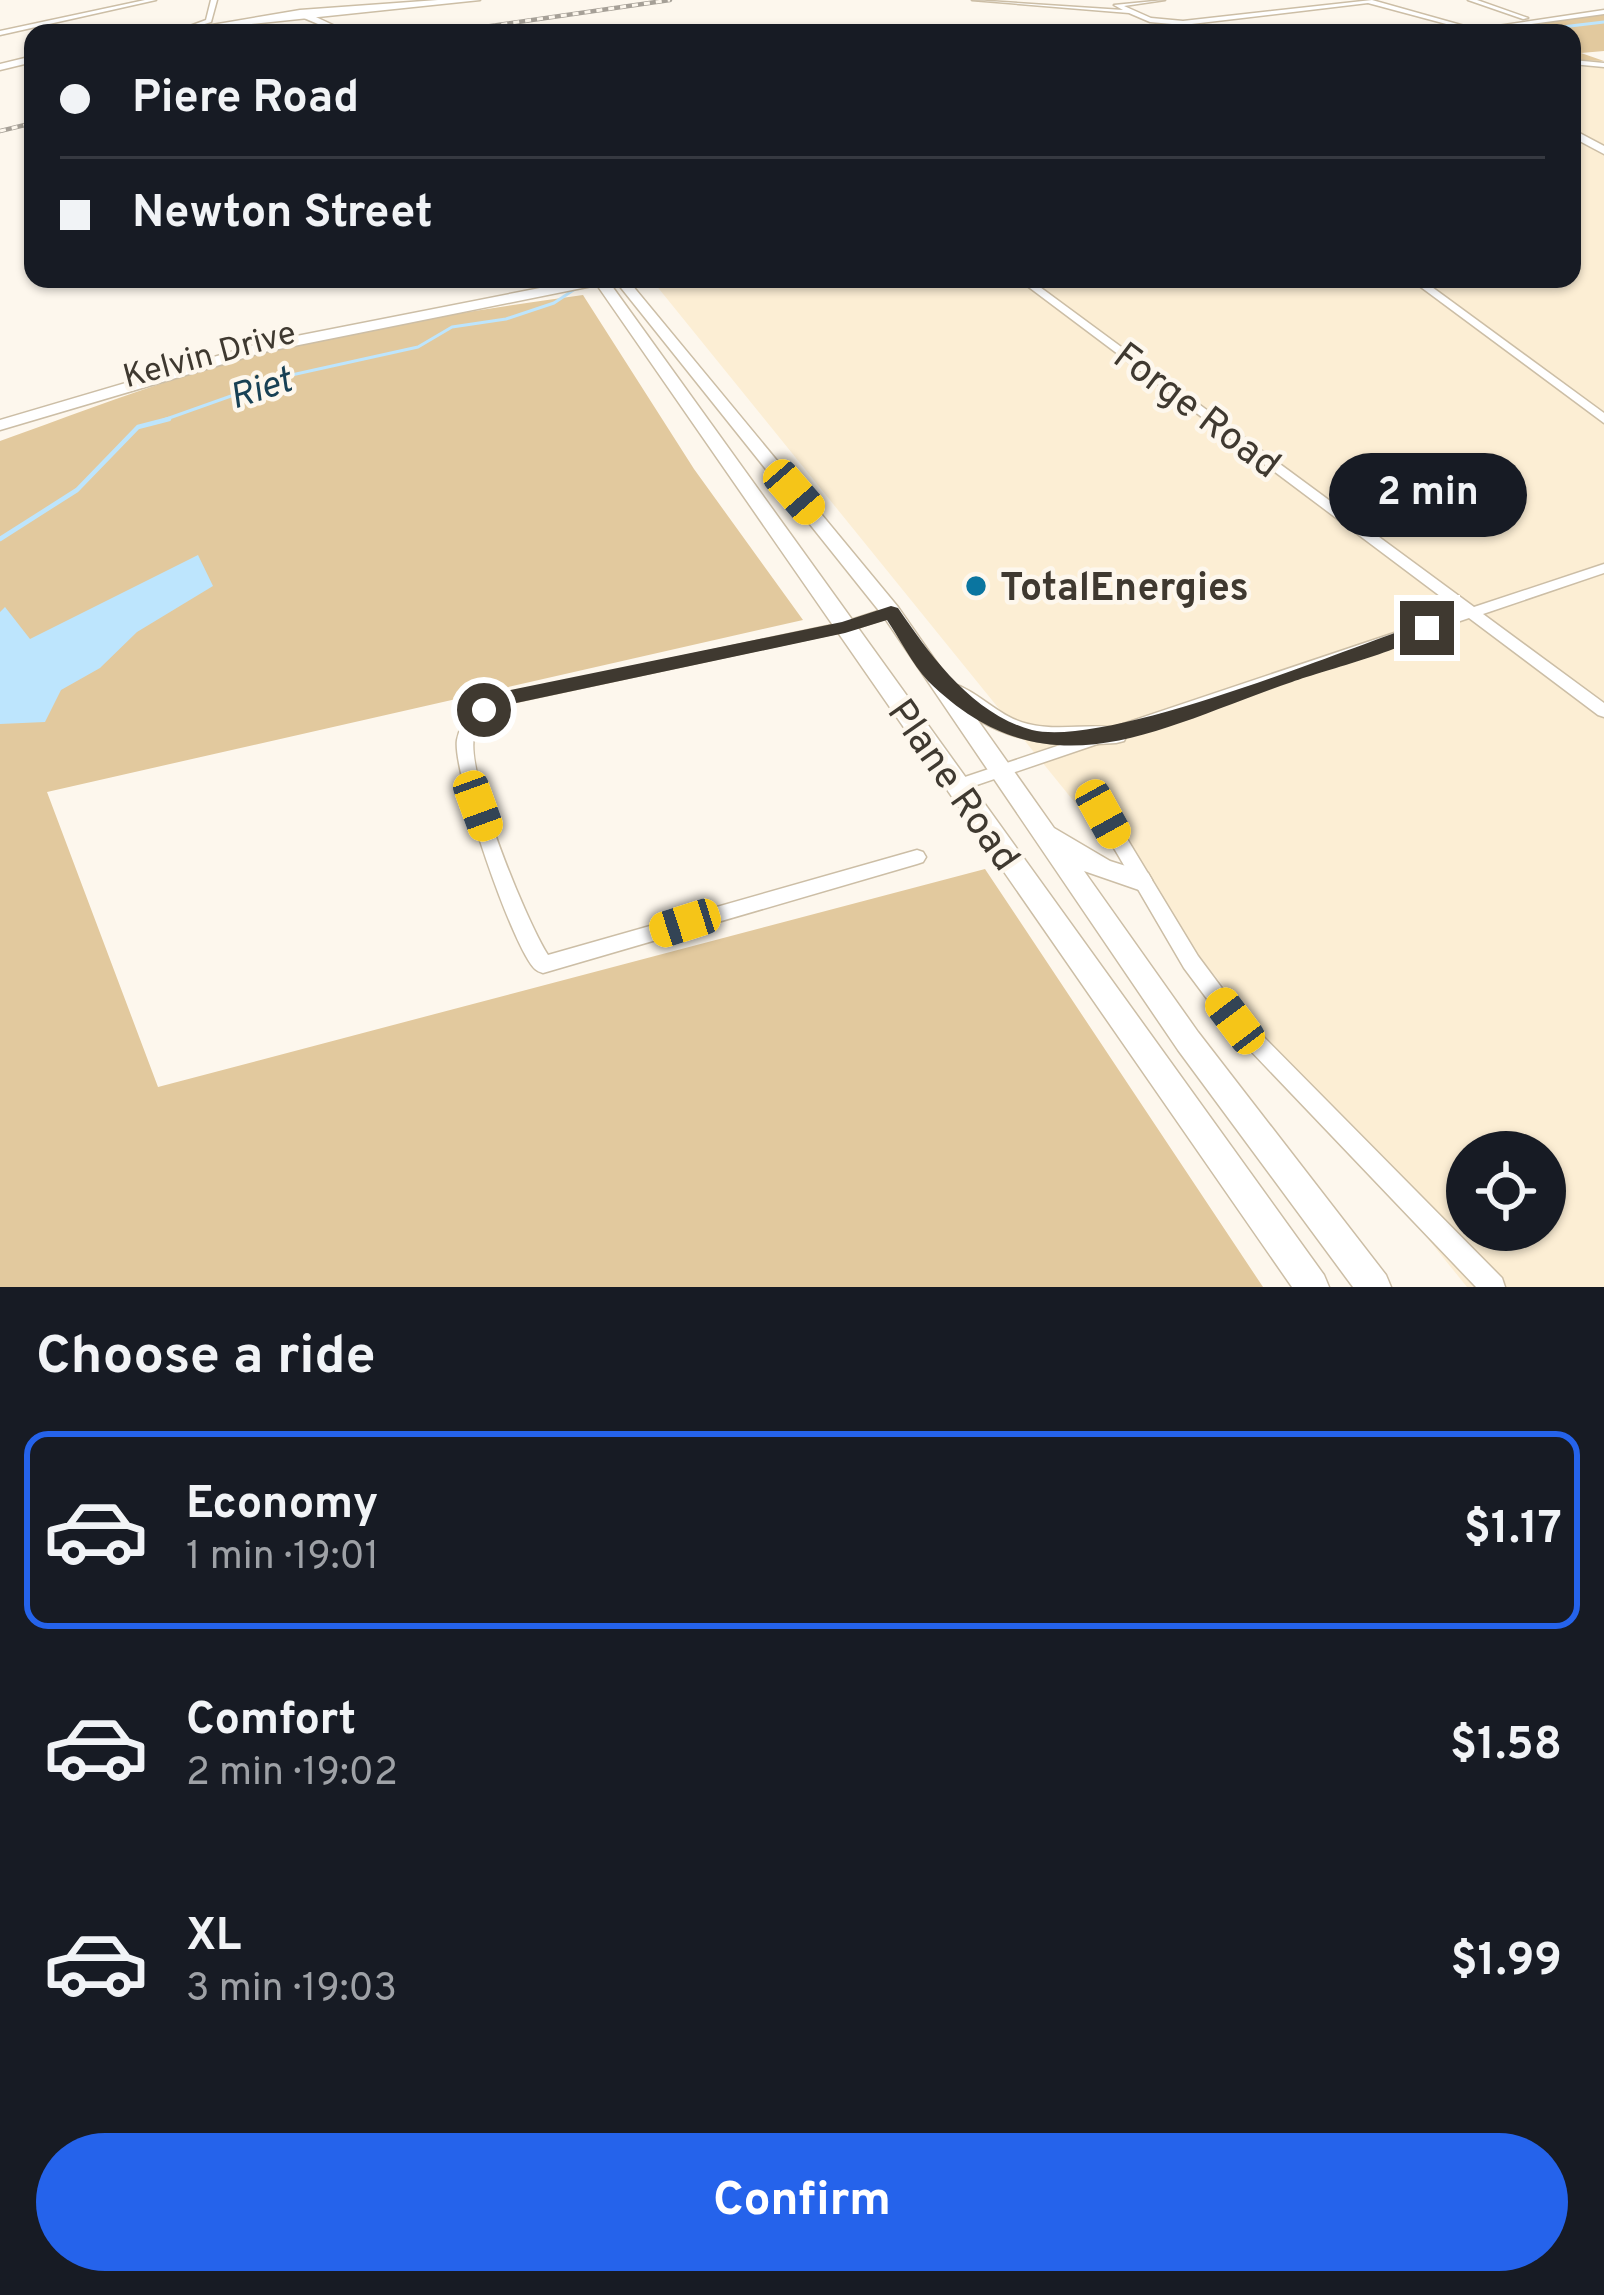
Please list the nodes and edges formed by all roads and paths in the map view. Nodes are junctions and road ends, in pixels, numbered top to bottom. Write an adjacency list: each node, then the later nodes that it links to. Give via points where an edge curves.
1 (153, 0): 22 (street)
2 (214, 0): 18 (street)
3 (430, 0): 19 (main road)
4 (475, 0): 14 (main road)
5 (975, 0): 9 (street)
6 (1162, 0): 11 (street)
7 (1471, 0): 21 (street)
8 (1583, 0): 13 (street)
9 (1000, 1): 12 (street)
10 (1367, 1): 15 (street, via 1183,23); 26 (street)
11 (1117, 5): 12 (street); 15 (street)
12 (1090, 8): 15 (street)
13 (1604, 9): 21 (street)
14 (335, 10): 17 (main road); 19 (main road)
15 (1130, 12)
16 (268, 13): 17 (main road); 19 (main road); 20 (main road)
17 (300, 14): 19 (main road); 20 (main road)
18 (211, 16): 20 (main road); 23 (main road)
19 (313, 16): 20 (main road); 25 (main road)
20 (242, 19): 24 (main road)
21 (1532, 20): 27 (street)
22 (42, 24)
23 (192, 24)
24 (209, 24)
25 (329, 24)
26 (1453, 24)
27 (1500, 24)
28 (517, 288): 36 (main road, Kelvin Drive, via 276,334)
29 (542, 288): 38 (main road, Kelvin Drive, via 261,348)
30 (584, 288): 35 (main road)
31 (608, 288): 35 (main road, Plane Road)
32 (627, 288): 40 (main road, Plane Road)
33 (1035, 288): 41 (street, Forge Road)
34 (1427, 288): 37 (street)
35 (623, 310): 42 (main road, Plane Road)
36 (0, 414)
37 (1604, 419)
38 (0, 425)
39 (1604, 568): 41 (street)
40 (891, 612): 42 (street); 43 (main road, Plane Road)
41 (1471, 613): 44 (street, Forge Road); 45 (street)
42 (845, 627): 47 (main road, Plane Road); 50 (street, via 501,700 474,719 464,751 478,806 543,965)
43 (933, 674): 45 (main road, via 999,725 1029,737); 46 (main road, Plane Road)
44 (1604, 711)
45 (1117, 735): 46 (street)
46 (1000, 771): 47 (street); 49 (main road, Plane Road)
47 (956, 786): 52 (main road, Plane Road)
48 (1103, 814): 51 (street)
49 (1034, 820): 51 (main road, via 1087,861); 53 (main road, Plane Road, via 1187,1041)
50 (917, 856)
51 (1139, 880): 54 (street, via 1235,1021)
52 (1312, 1287)
53 (1373, 1287)
54 (1493, 1287)

